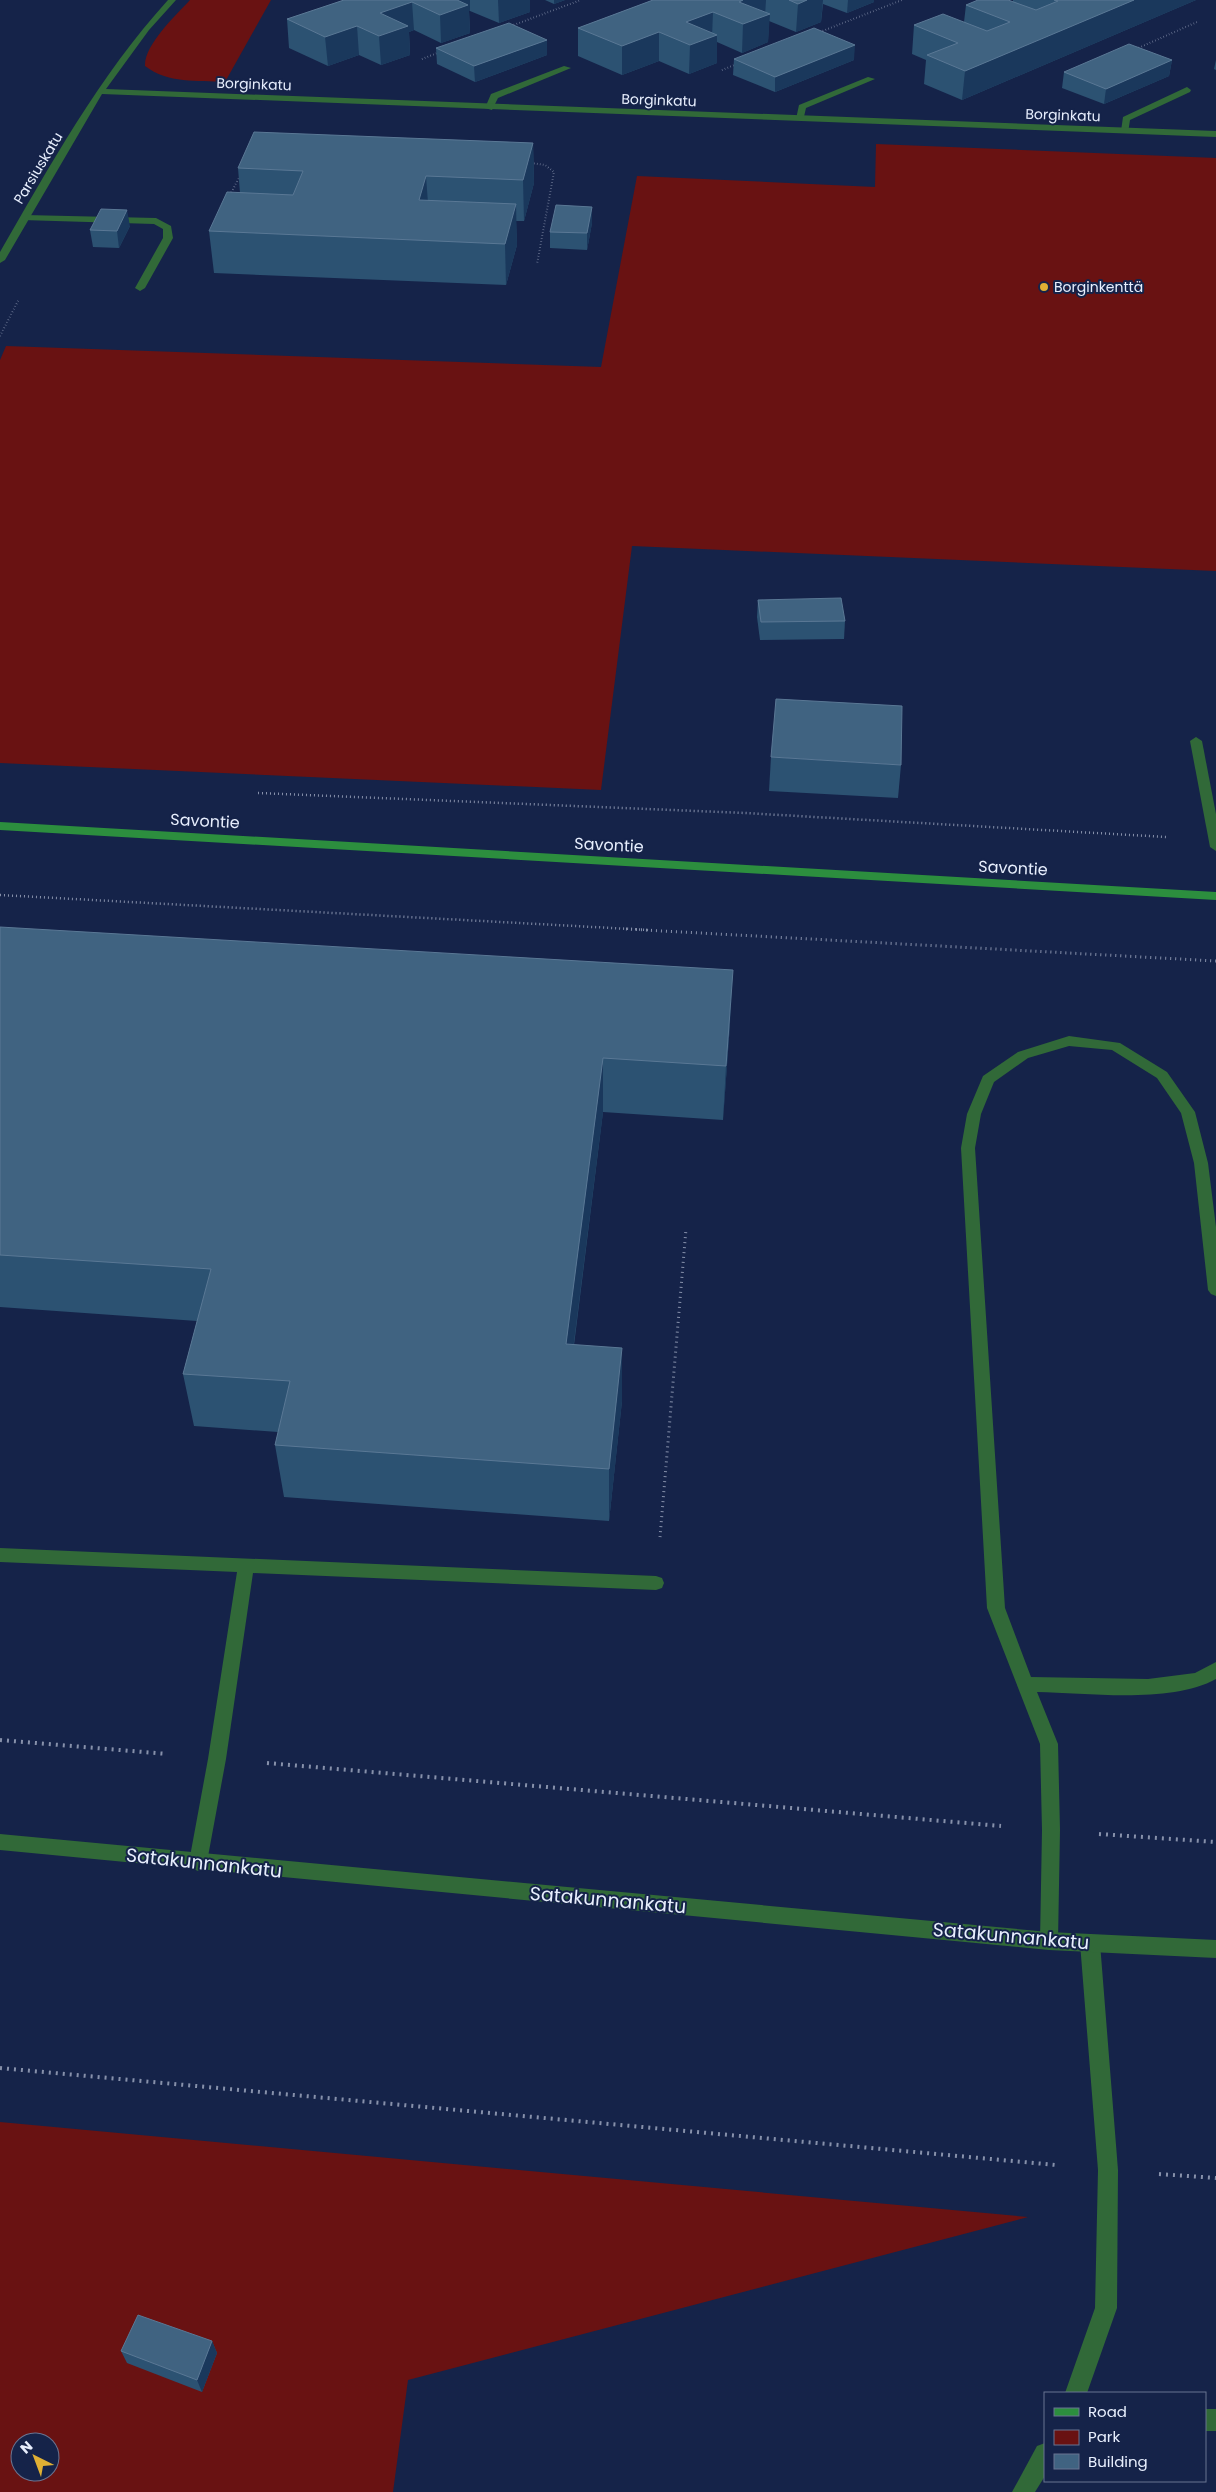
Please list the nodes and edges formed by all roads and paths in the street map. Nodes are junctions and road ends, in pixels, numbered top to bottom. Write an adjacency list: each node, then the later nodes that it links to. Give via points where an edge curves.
1 (172, 0): 15 (street, Parsiuskatu, via 148,24)
2 (581, 0): 5 (path)
3 (902, 0): 6 (path)
4 (1197, 22): 7 (path)
5 (507, 27)
6 (812, 35)
7 (1134, 50)
8 (443, 51): 9 (path)
9 (415, 61)
10 (739, 64): 12 (path)
11 (568, 68): 16 (street, via 494,96)
12 (721, 71)
13 (871, 79): 17 (street, via 802,108)
14 (1187, 90): 18 (street, via 1126,119)
15 (100, 91): 16 (street, Borginkatu); 23 (street, Parsiuskatu)
16 (489, 108): 17 (street, Borginkatu)
17 (800, 119): 18 (street, Borginkatu)
18 (1125, 131): 19 (street, Borginkatu)
19 (1216, 134)
20 (525, 162): 25 (path, via 545,165 554,172)
21 (246, 170): 22 (path)
22 (227, 199)
23 (24, 218): 24 (street, Parsiuskatu); 26 (street, via 156,221 168,228 168,238)
24 (0, 260)
25 (537, 264)
26 (140, 288)
27 (1196, 741): 30 (street)
28 (248, 793): 30 (path, via 745,813)
29 (0, 826): 32 (street, Savontie)
30 (1216, 843)
31 (0, 895): 33 (path)
32 (1216, 896)
33 (1216, 962)
34 (686, 1229): 38 (path)
35 (1216, 1290): 40 (street, via 1201,1163 1188,1112 1162,1075 1115,1046 1069,1041 1023,1055 988,1079 974,1114 968,1148 996,1608)
36 (0, 1555): 37 (street)
37 (246, 1566): 38 (street); 42 (street)
38 (656, 1583)
39 (1216, 1670): 40 (street, via 1198,1680 1148,1687)
40 (1026, 1684): 43 (street, via 1048,1744)
41 (0, 1740): 42 (path)
42 (217, 1759): 43 (path); 46 (street)
43 (1051, 1830): 45 (path); 47 (street)
44 (0, 1842): 46 (street, Satakunnankatu)
45 (1216, 1842)
46 (198, 1862): 47 (street, Satakunnankatu)
47 (1049, 1941): 48 (street, Satakunnankatu)
48 (1090, 1943): 49 (street, Satakunnankatu); 51 (street)
49 (1216, 1949)
50 (0, 2068): 51 (path)
51 (1108, 2170): 52 (path); 53 (street, via 1106,2308)
52 (1216, 2178)
53 (1076, 2392)
54 (1044, 2456): 55 (street)
55 (1023, 2492)

